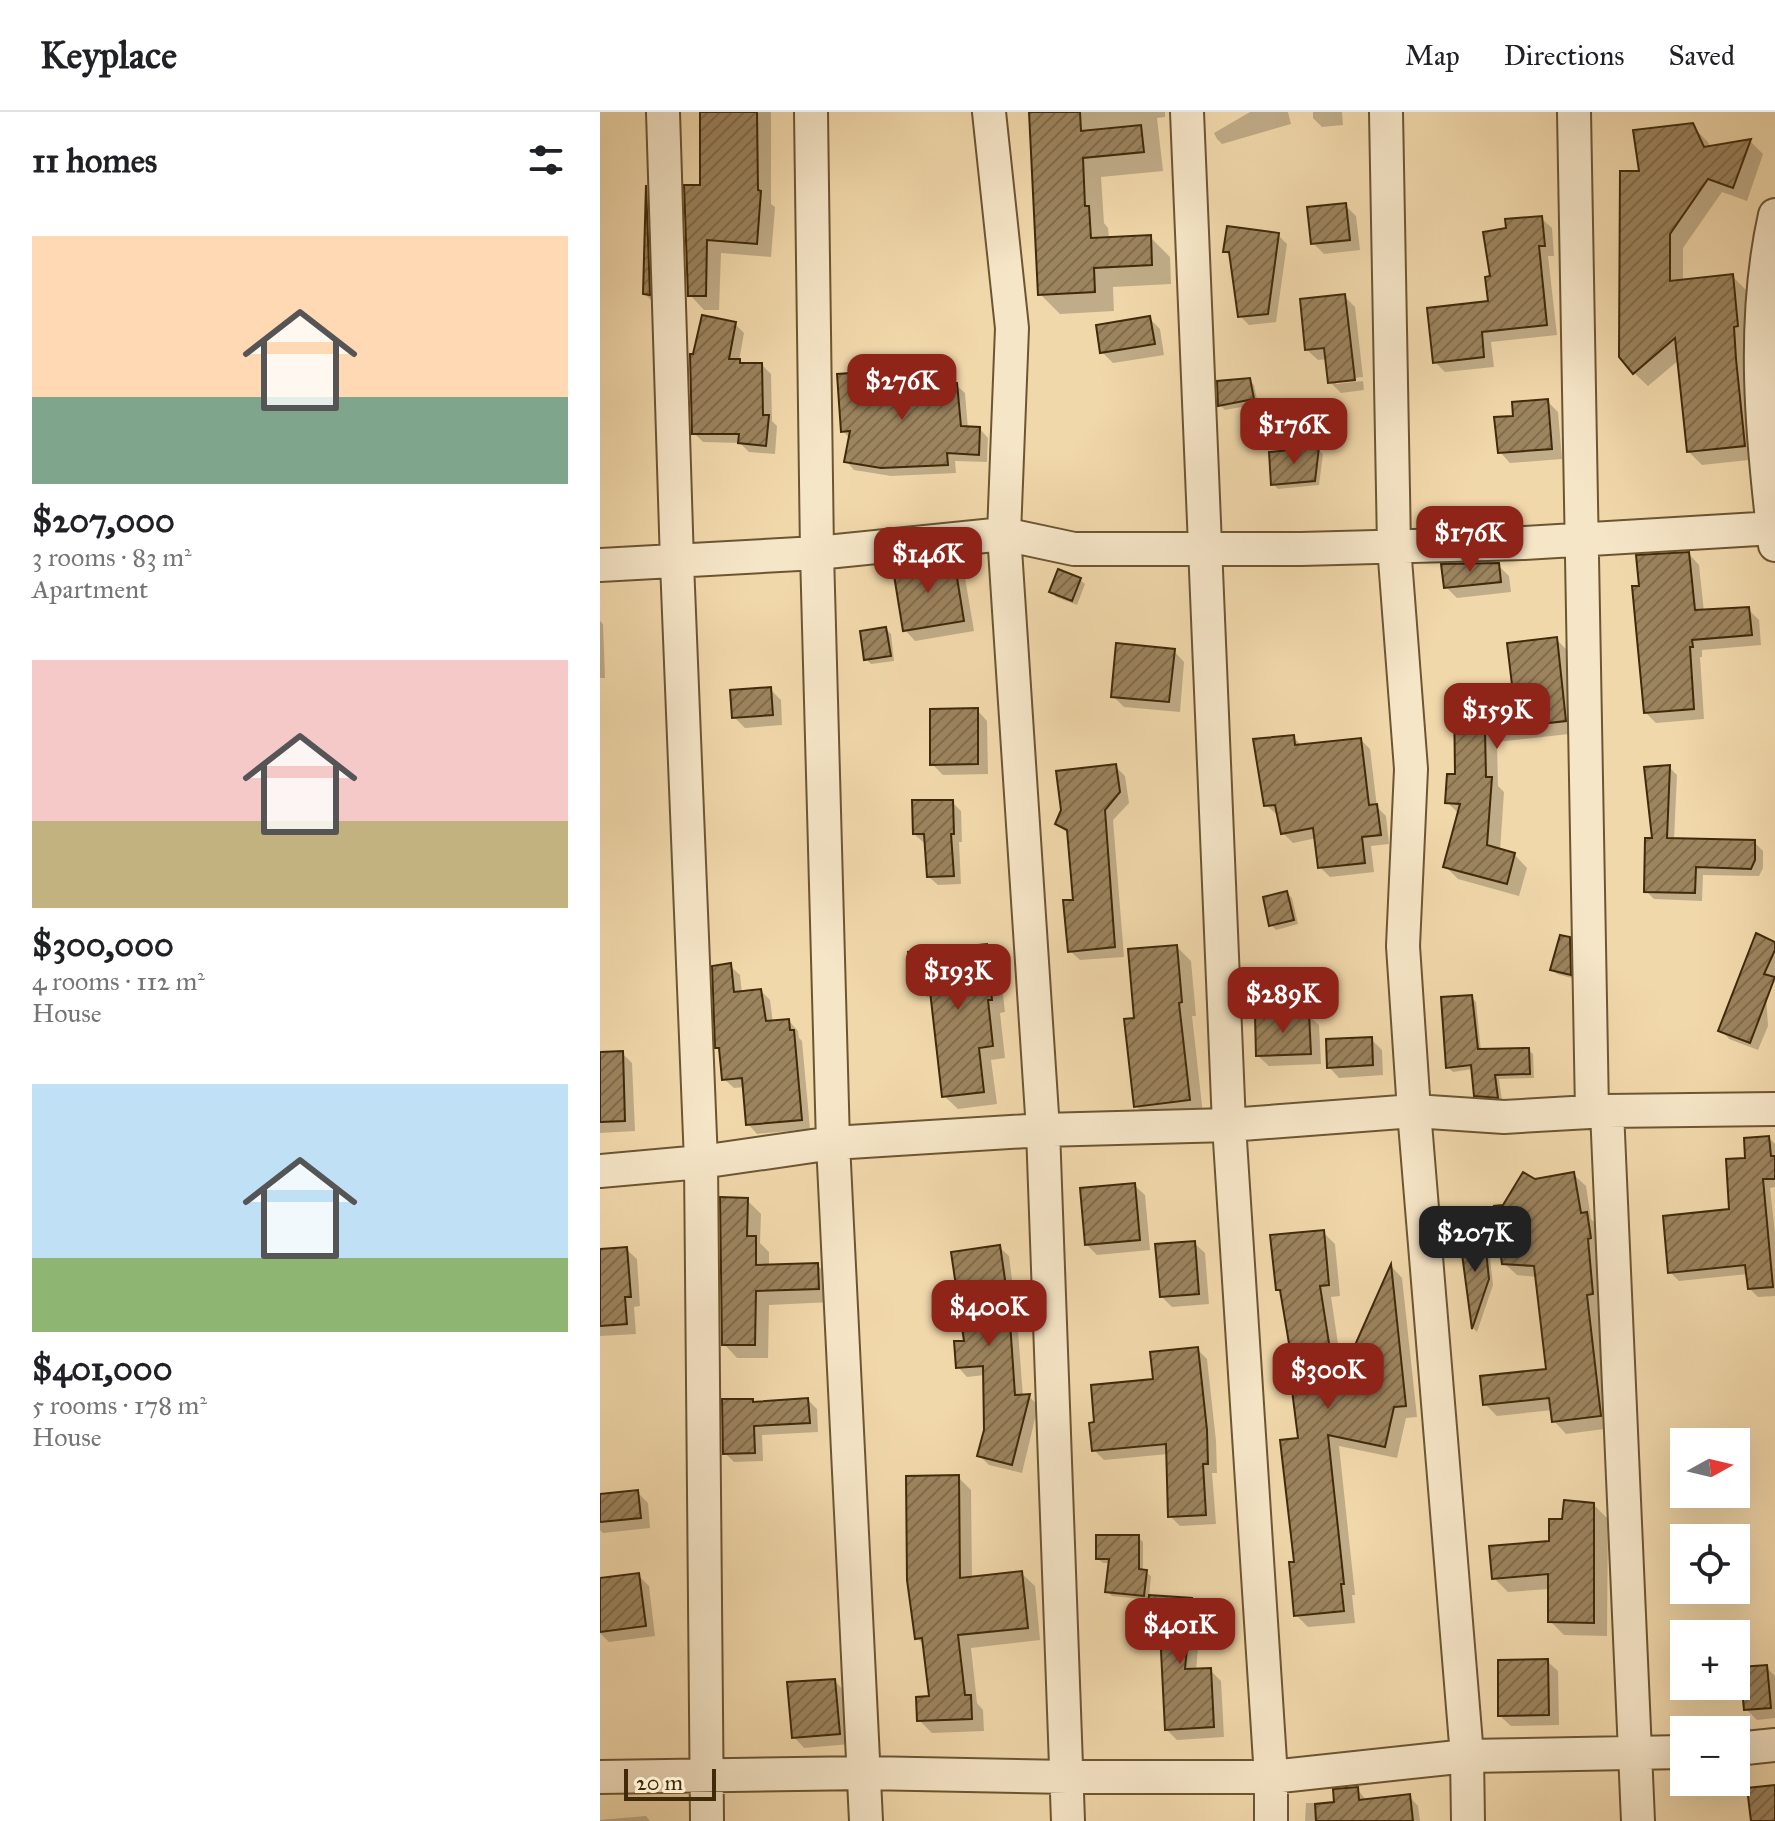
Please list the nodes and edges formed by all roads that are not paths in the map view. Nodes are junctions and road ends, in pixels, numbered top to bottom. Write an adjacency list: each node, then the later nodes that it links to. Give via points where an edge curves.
1 (663, 112): 14 (street)
2 (811, 112): 13 (street)
3 (989, 112): 8 (street, via 1012,328)
4 (1187, 112): 12 (street)
5 (1386, 112): 11 (street)
6 (1574, 112): 10 (street)
7 (1775, 215): 9 (street, via 1760,350)
8 (1004, 534): 12 (street, via 1074,549); 13 (street); 20 (street)
9 (1774, 534): 10 (street)
10 (1581, 539): 11 (street); 18 (street)
11 (1394, 546): 12 (street); 17 (street, via 1411,769 1403,946)
12 (1203, 548): 19 (street)
13 (817, 553): 14 (street); 21 (street)
14 (677, 563): 15 (street); 22 (street)
15 (600, 565)
16 (1775, 1109): 18 (street)
17 (1414, 1111): 18 (street, via 1504,1117); 19 (street); 28 (street)
18 (1600, 1111): 27 (street)
19 (1229, 1125): 20 (street); 33 (street)
20 (1043, 1130): 21 (street); 32 (street)
21 (833, 1143): 22 (street); 30 (street)
22 (701, 1162): 23 (street); 29 (street)
23 (600, 1171)
24 (1775, 1745): 25 (street)
25 (1750, 1748)
26 (1670, 1753): 27 (street)
27 (1634, 1755): 28 (street); 39 (street)
28 (1467, 1756): 33 (street); 38 (street)
29 (707, 1773): 30 (street); 31 (street); 34 (street)
30 (865, 1773): 32 (street); 35 (street)
31 (600, 1777)
32 (1068, 1777): 33 (street); 36 (street)
33 (1271, 1777): 37 (street)
34 (707, 1821)
35 (866, 1821)
36 (1068, 1821)
37 (1271, 1821)
38 (1468, 1821)
39 (1638, 1821)

